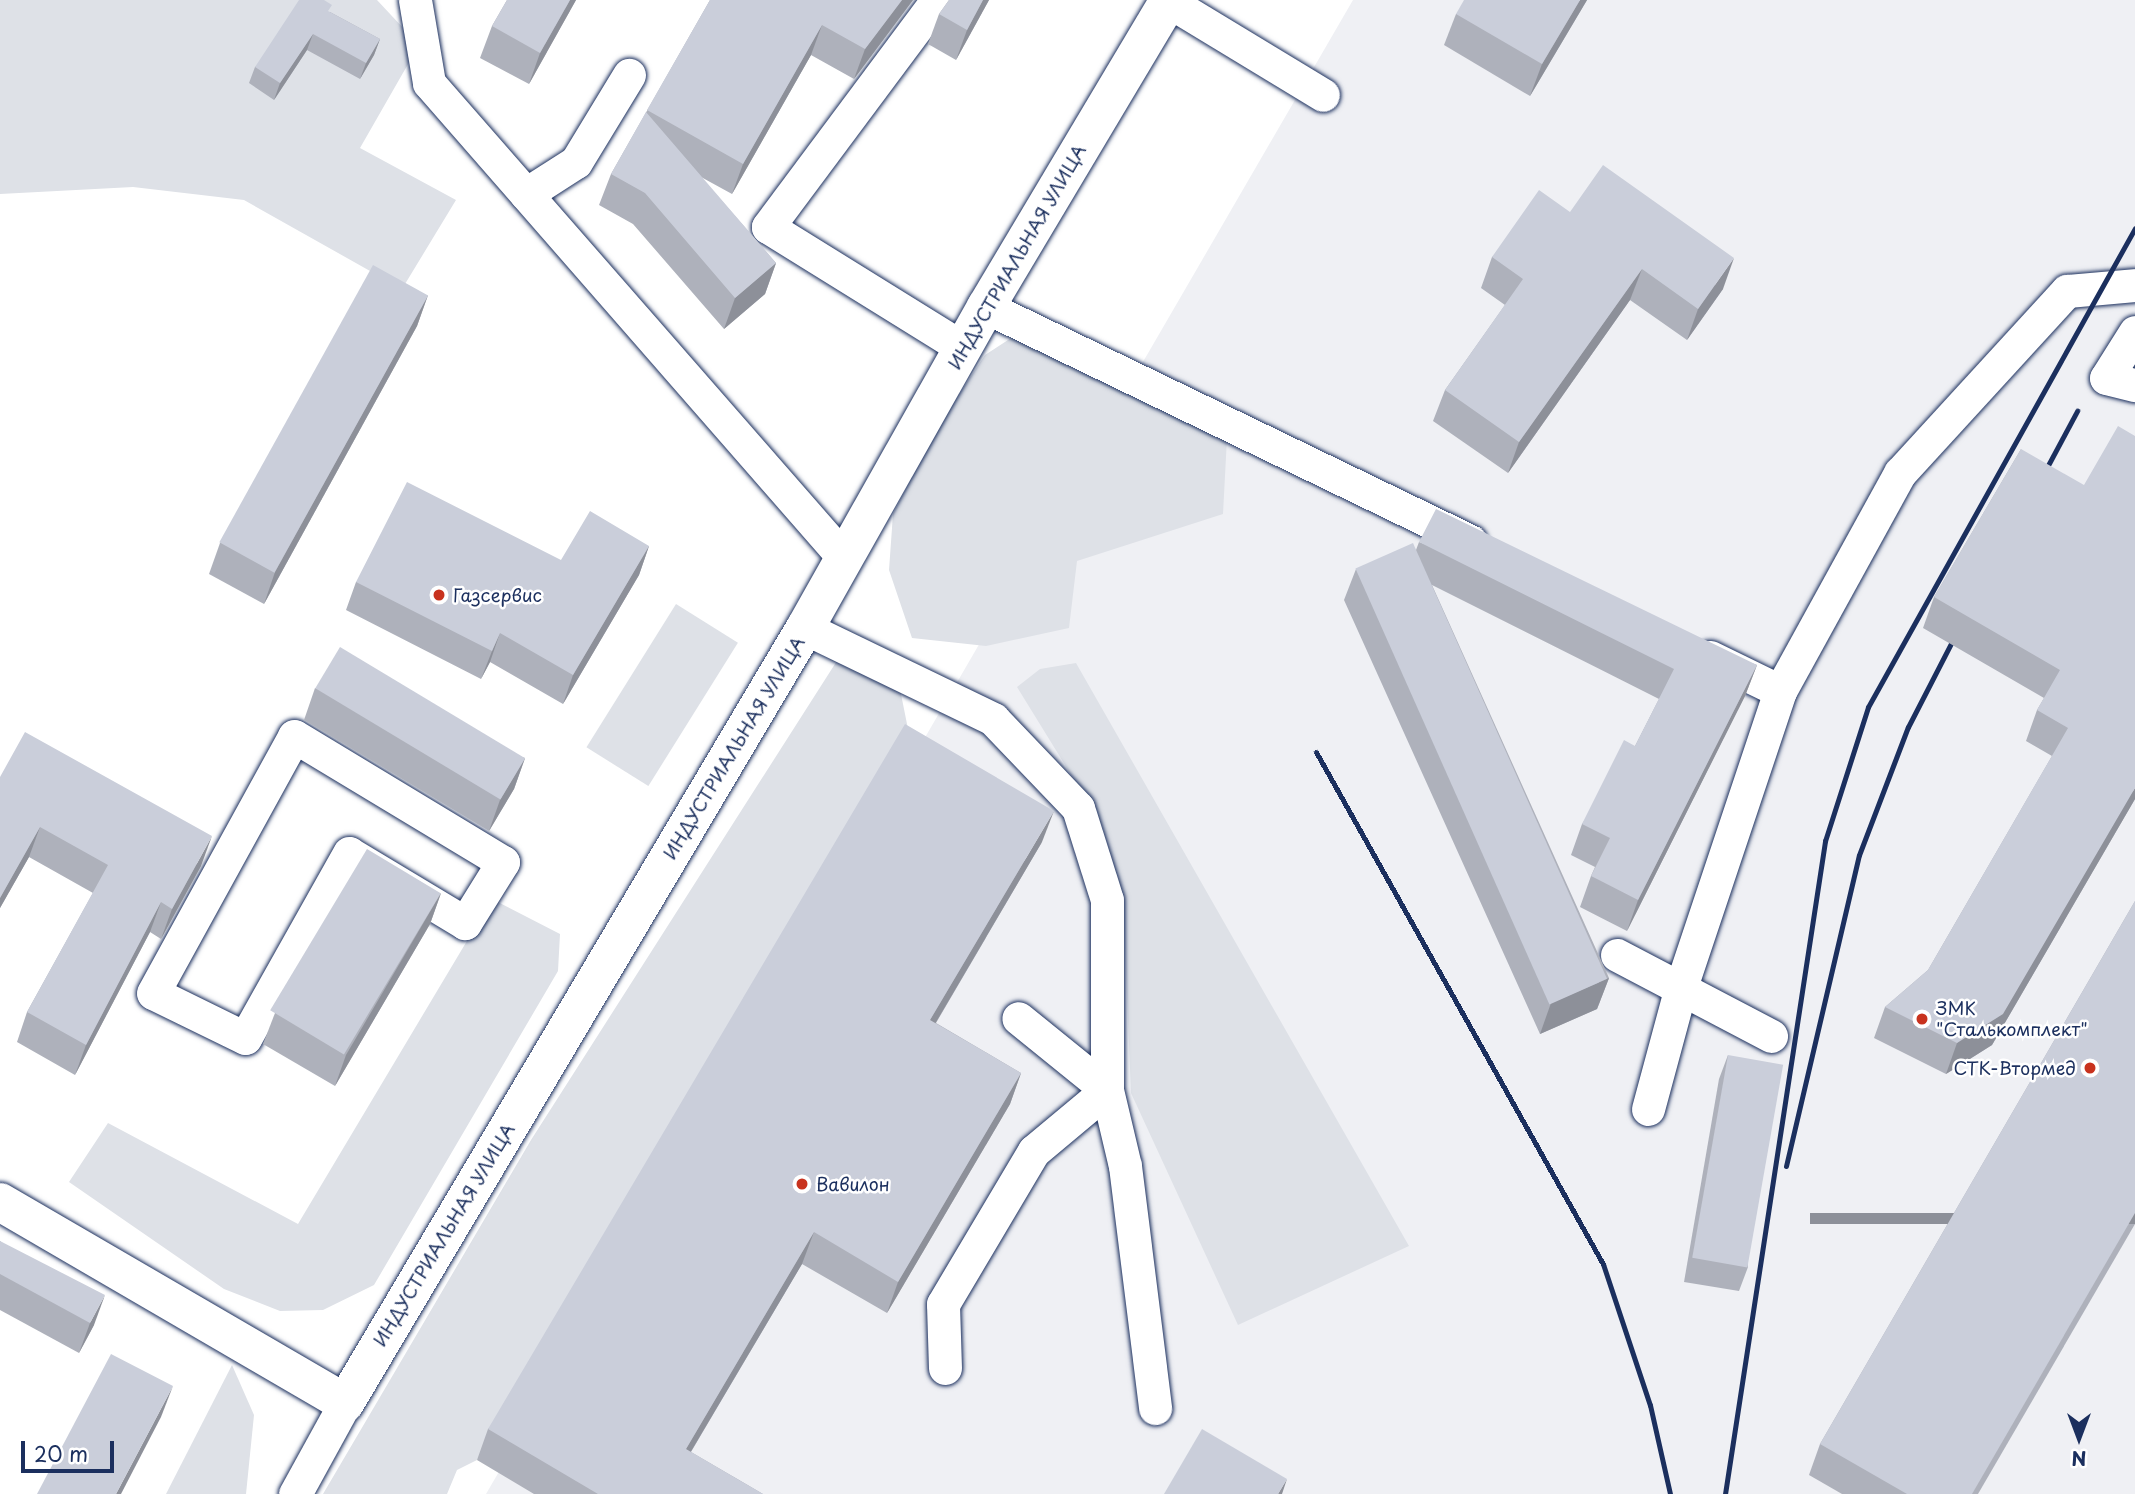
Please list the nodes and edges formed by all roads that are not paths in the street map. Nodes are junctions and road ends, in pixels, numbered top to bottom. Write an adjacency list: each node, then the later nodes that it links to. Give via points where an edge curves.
1 (415, 0): 6 (street, via 429,83)
2 (937, 0): 10 (street, via 768,227)
3 (1169, 1): 5 (street); 8 (main road, ИНДУСТРИАЛЬНАЯ УЛИЦА)
4 (629, 75): 6 (street, via 576,162)
5 (1323, 94)
6 (526, 194): 13 (street)
7 (2135, 285): 16 (street, via 2067,291 1900,473)
8 (986, 307): 10 (main road, ИНДУСТРИАЛЬНАЯ УЛИЦА); 12 (street)
9 (2135, 332): 11 (street, via 2106,377)
10 (963, 348): 13 (main road, ИНДУСТРИАЛЬНАЯ УЛИЦА)
11 (2135, 385)
12 (1503, 557)
13 (844, 558): 14 (main road, ИНДУСТРИАЛЬНАЯ УЛИЦА)
14 (805, 628): 22 (street, via 993,719 1078,808 1107,900); 26 (main road, ИНДУСТРИАЛЬНАЯ УЛИЦА)
15 (1679, 642): 16 (street)
16 (1780, 691): 18 (street)
17 (1617, 955): 18 (street)
18 (1680, 990): 20 (street); 23 (street)
19 (1018, 1017): 22 (street)
20 (1771, 1035)
21 (245, 1038): 21 (street, via 153,993 294,736 503,862 465,923 349,853)
22 (1107, 1090): 25 (street, via 1034,1151 943,1304); 27 (street, via 1125,1167)
23 (1648, 1109)
24 (0, 1202): 26 (main road)
25 (946, 1368)
26 (345, 1403): 28 (street, ИНДУСТРИАЛЬНАЯ УЛИЦА)
27 (1155, 1408)
28 (295, 1494)

